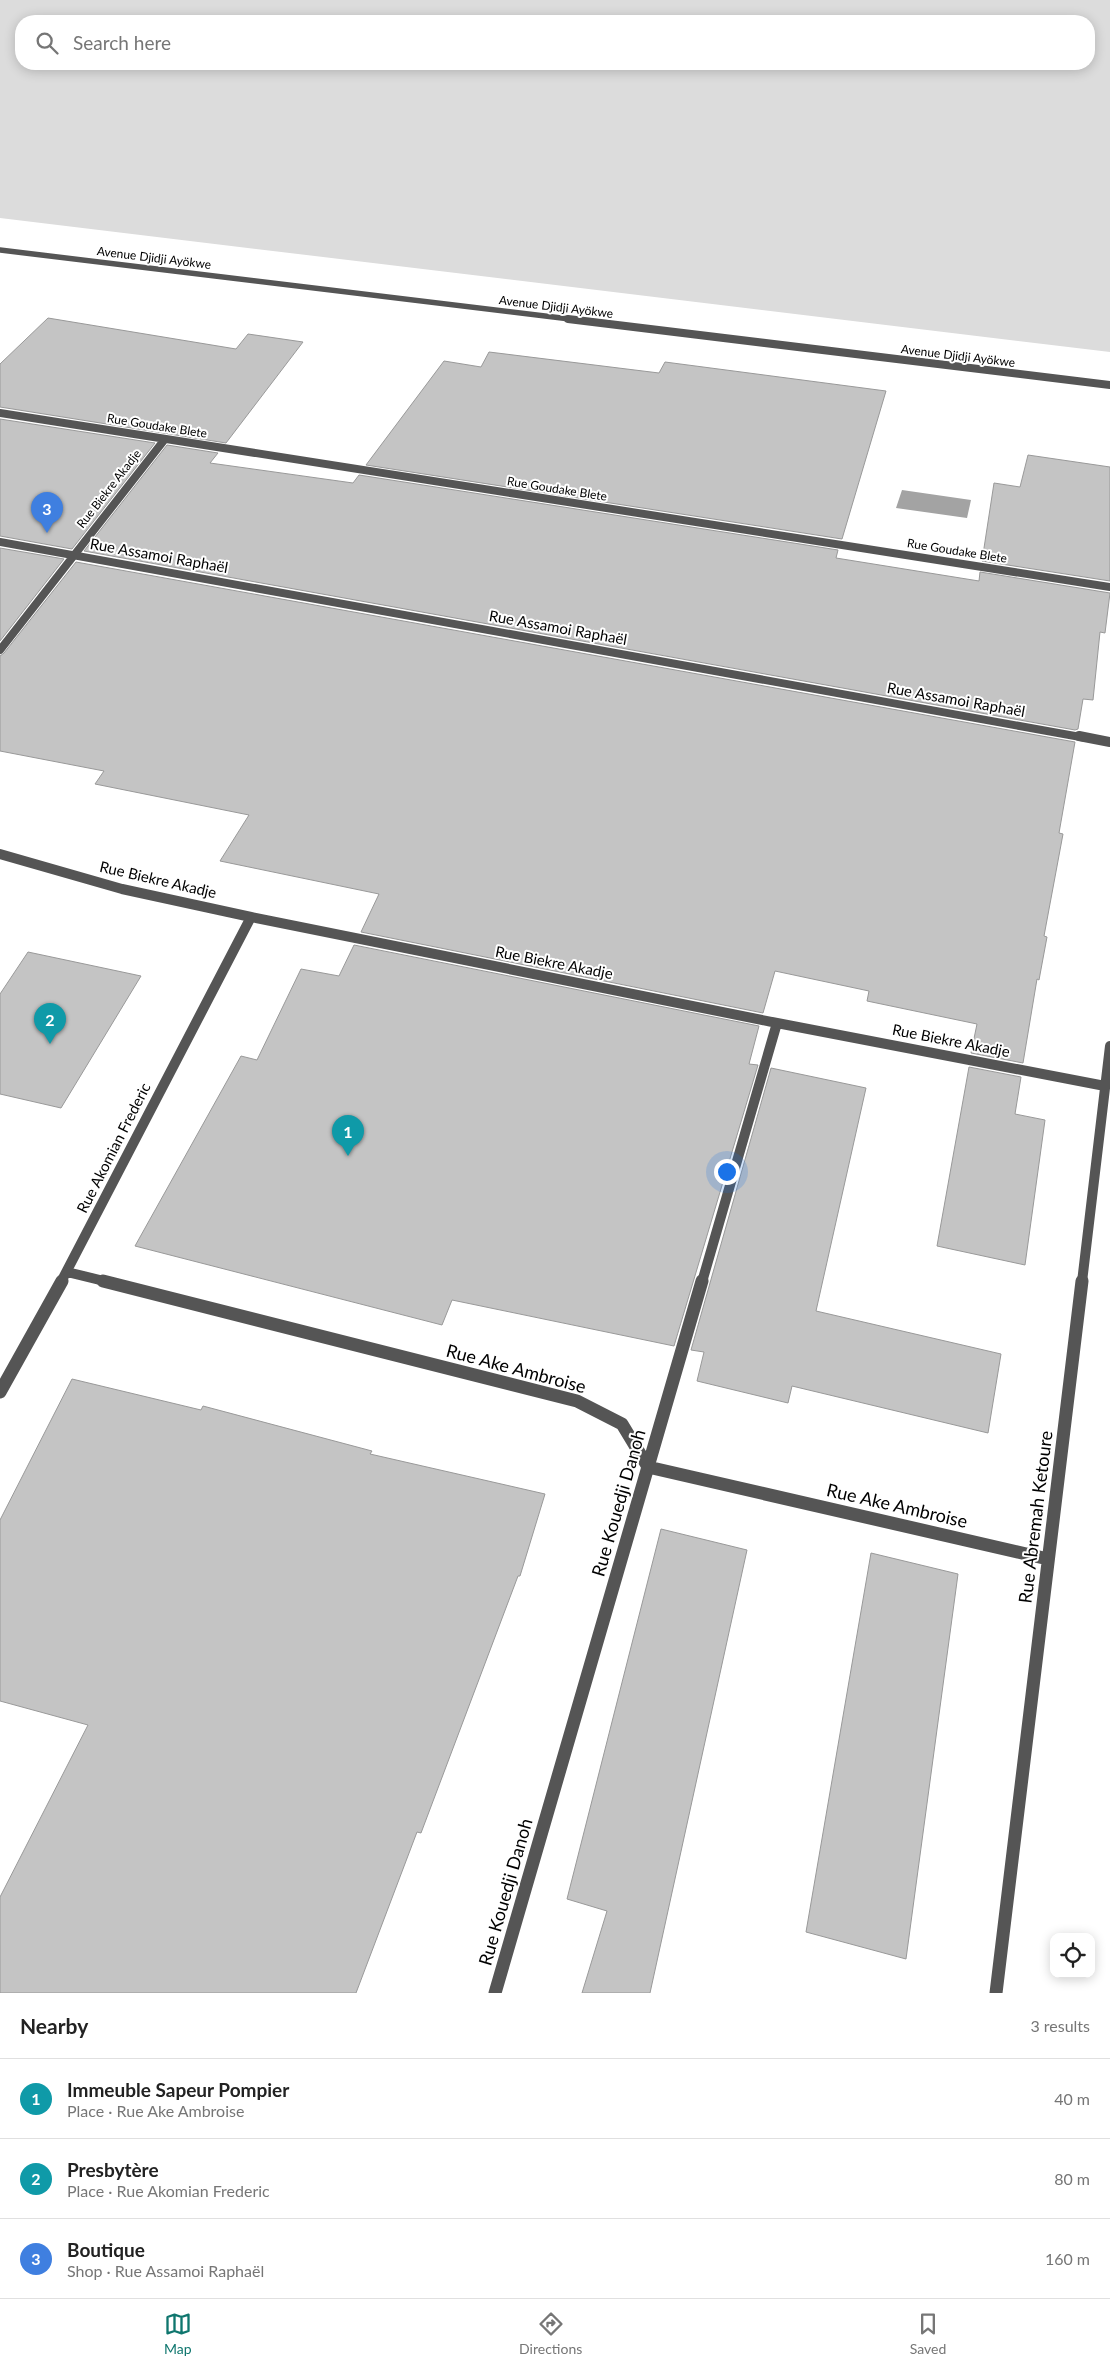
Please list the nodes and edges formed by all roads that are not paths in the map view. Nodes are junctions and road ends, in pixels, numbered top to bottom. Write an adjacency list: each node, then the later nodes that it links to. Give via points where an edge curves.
1 (0, 250): 2 (street, Avenue Djidji Ayökwe)
2 (1110, 385)
3 (0, 413): 4 (street, Rue Goudake Blete)
4 (165, 439): 6 (street, Rue Biekre Akadje); 7 (street, Rue Goudake Blete)
5 (0, 542): 6 (street, Rue Assamoi Raphaël)
6 (73, 555): 8 (street, Rue Biekre Akadje); 9 (street, Rue Assamoi Raphaël)
7 (1110, 587)
8 (0, 650)
9 (1110, 742)
10 (0, 854): 11 (street, Rue Biekre Akadje, via 122,889)
11 (251, 917): 12 (street, Rue Biekre Akadje); 15 (street, Rue Akomian Frederic)
12 (777, 1023): 14 (street, Rue Biekre Akadje); 17 (street, Rue Kouedji Danoh)
13 (1110, 1046): 14 (street, Rue Abremah Ketoure)
14 (1105, 1086): 18 (street, Rue Abremah Ketoure)
15 (67, 1272): 16 (street, Rue Akomian Frederic); 17 (street, Rue Ake Ambroise, via 577,1401 622,1424)
16 (0, 1392)
17 (648, 1467): 18 (street, Rue Ake Ambroise); 19 (street, Rue Kouedji Danoh)
18 (1048, 1559): 20 (street, Rue Abremah Ketoure)
19 (495, 1993)
20 (996, 1993)

